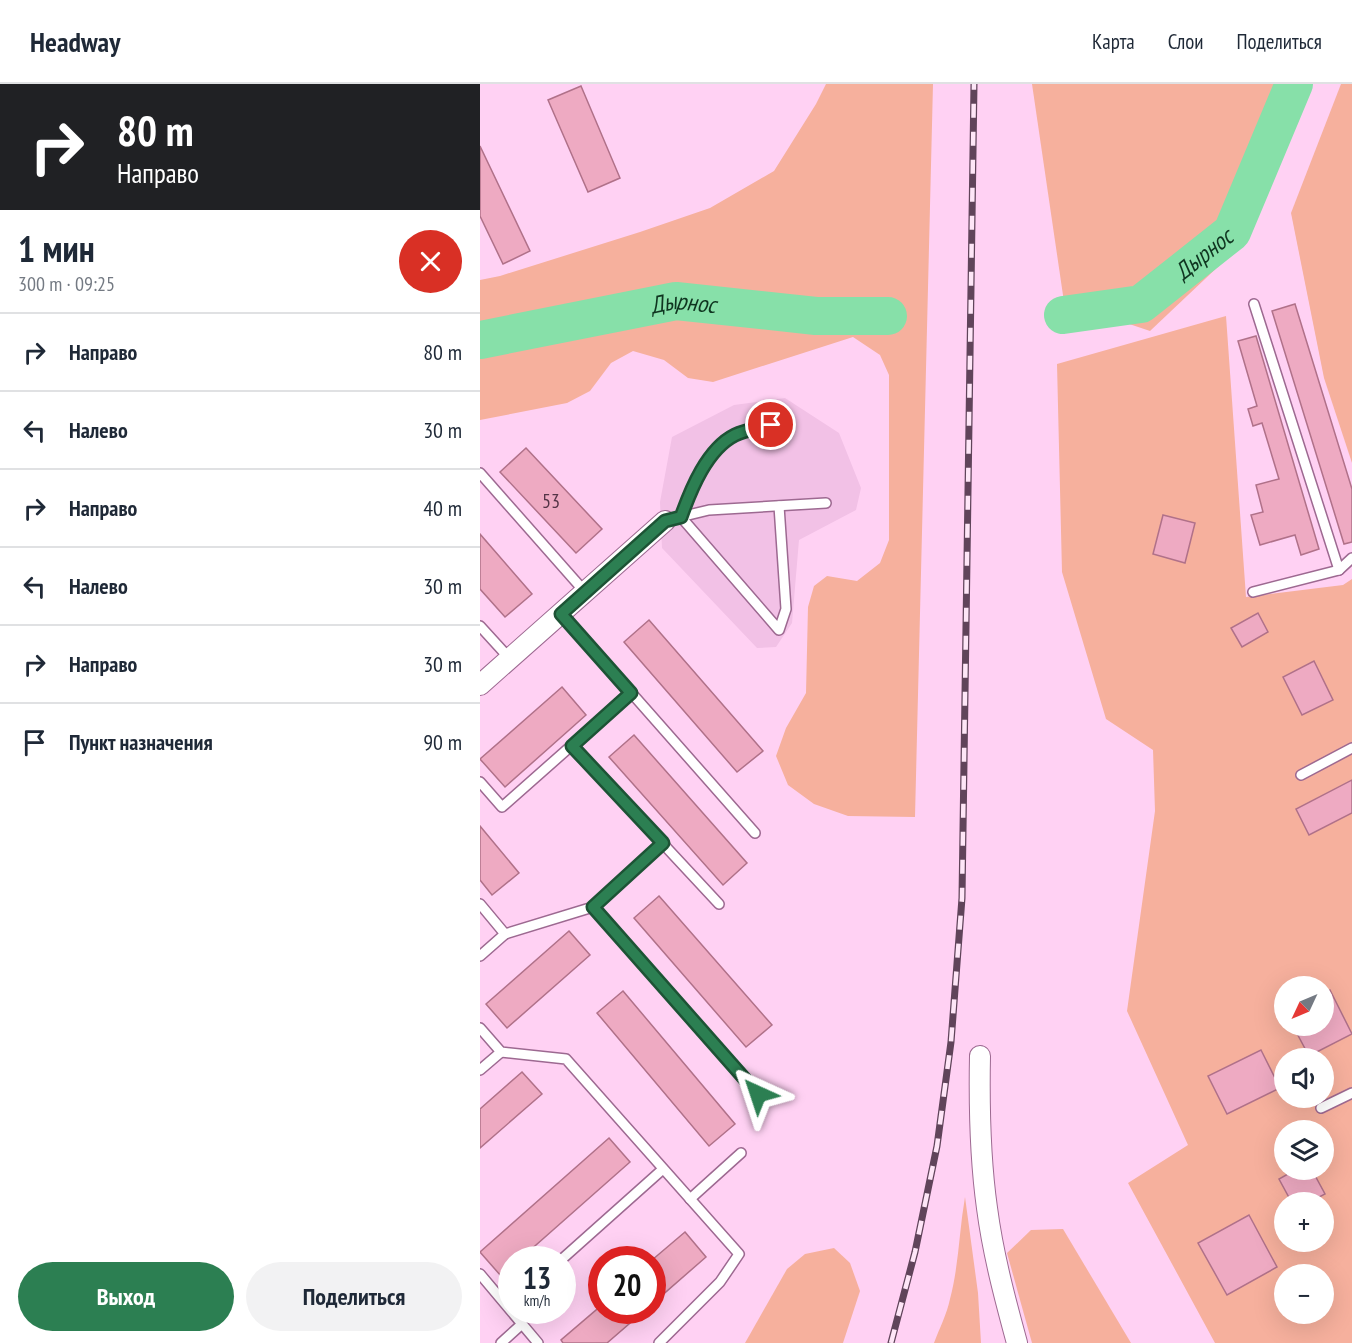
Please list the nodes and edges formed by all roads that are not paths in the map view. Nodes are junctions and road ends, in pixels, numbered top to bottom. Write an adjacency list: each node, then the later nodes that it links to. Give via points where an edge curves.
1 (1254, 304): 8 (lane)
2 (771, 425): 6 (lane, via 735,435 717,447)
3 (480, 473): 9 (lane)
4 (826, 503): 5 (lane)
5 (779, 506): 6 (lane, via 709,510); 6 (lane, via 786,609 779,630)
6 (673, 519): 9 (street)
7 (1352, 558): 8 (lane)
8 (1339, 570): 10 (lane)
9 (585, 592): 11 (street)
10 (1253, 592)
11 (561, 614): 13 (street); 15 (lane)
12 (480, 626): 13 (lane)
13 (510, 659): 14 (street)
14 (480, 685)
15 (631, 693): 16 (lane); 20 (lane)
16 (572, 746): 19 (lane, via 502,807); 21 (lane)
17 (1352, 748): 18 (lane)
18 (1301, 775)
19 (480, 782)
20 (755, 833)
21 (663, 843): 23 (lane); 24 (lane)
22 (480, 904): 25 (lane)
23 (719, 904)
24 (593, 907): 25 (lane); 32 (lane)
25 (505, 934): 26 (lane)
26 (480, 956)
27 (480, 1028): 28 (lane)
28 (501, 1052): 30 (lane); 35 (lane, via 566,1059)
29 (980, 1056): 44 (street, via 979,1111 987,1208)
30 (480, 1070)
31 (1352, 1093): 33 (lane)
32 (758, 1094)
33 (1334, 1102)
34 (741, 1153): 36 (lane)
35 (663, 1169): 36 (lane); 37 (lane)
36 (690, 1199): 43 (lane, via 739,1254 720,1282)
37 (576, 1247)
38 (480, 1274): 39 (lane)
39 (498, 1293)
40 (522, 1324): 41 (lane); 42 (lane)
41 (501, 1343)
42 (538, 1343)
43 (659, 1343)
44 (1017, 1343)

